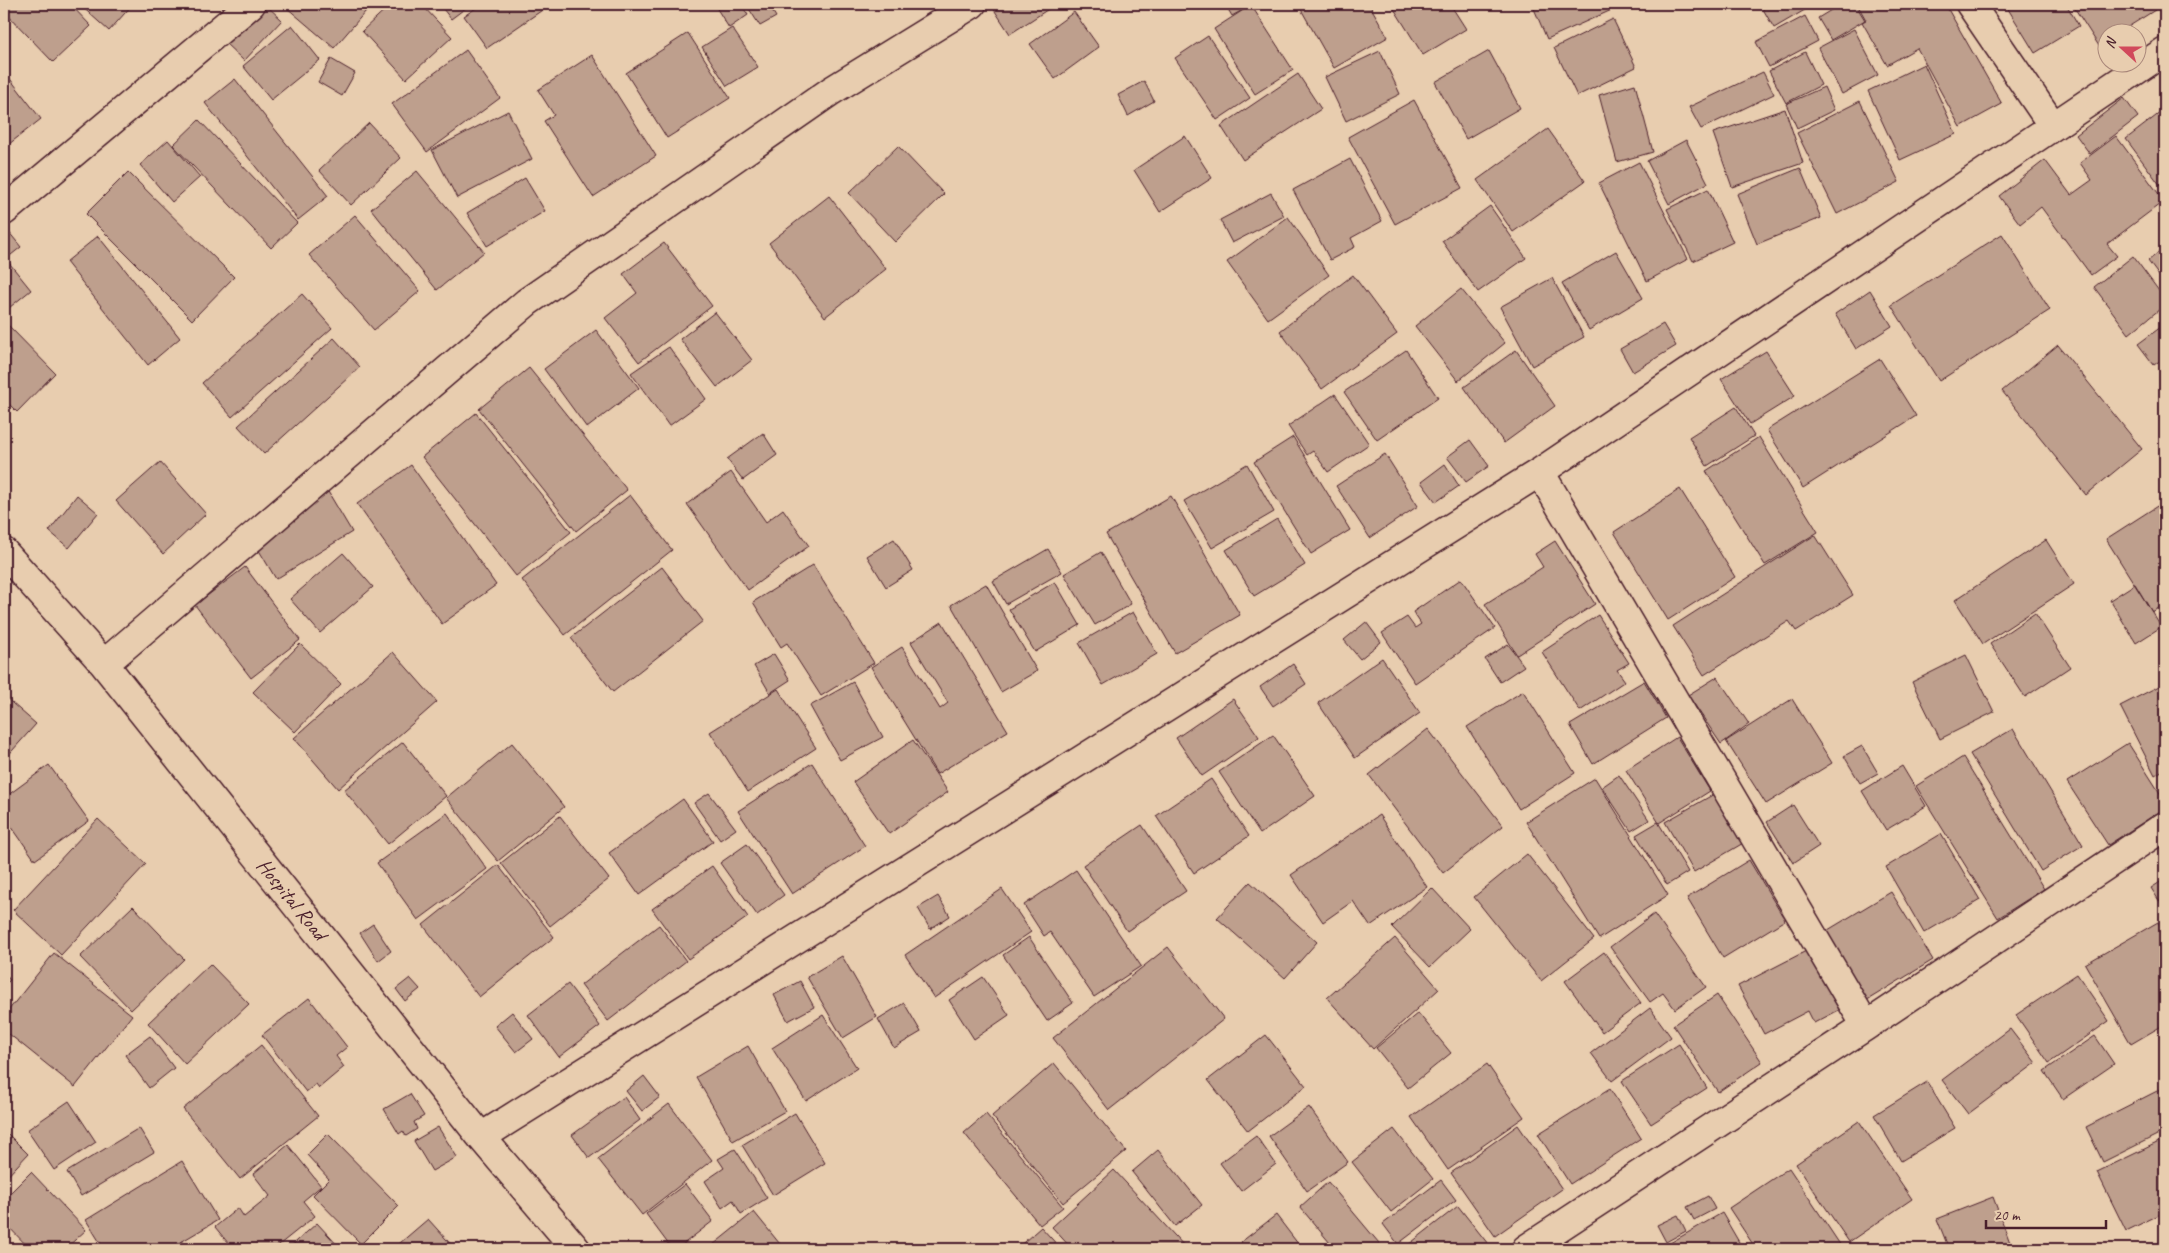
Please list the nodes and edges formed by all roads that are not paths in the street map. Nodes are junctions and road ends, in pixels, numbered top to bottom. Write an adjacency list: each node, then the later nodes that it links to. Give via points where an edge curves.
1 (251, 4): 6 (street)
2 (972, 4): 9 (street, via 832,91 527,302)
3 (1970, 4): 5 (street)
4 (2165, 51): 5 (street)
5 (2053, 126): 7 (street)
6 (4, 211)
7 (1540, 472): 11 (street); 12 (street)
8 (4, 552): 9 (street, Hospital Road)
9 (104, 664): 12 (street, Hospital Road)
10 (2165, 826): 11 (street)
11 (1866, 1026): 14 (street)
12 (481, 1137): 13 (street, Hospital Road)
13 (576, 1249)
14 (1526, 1249)

